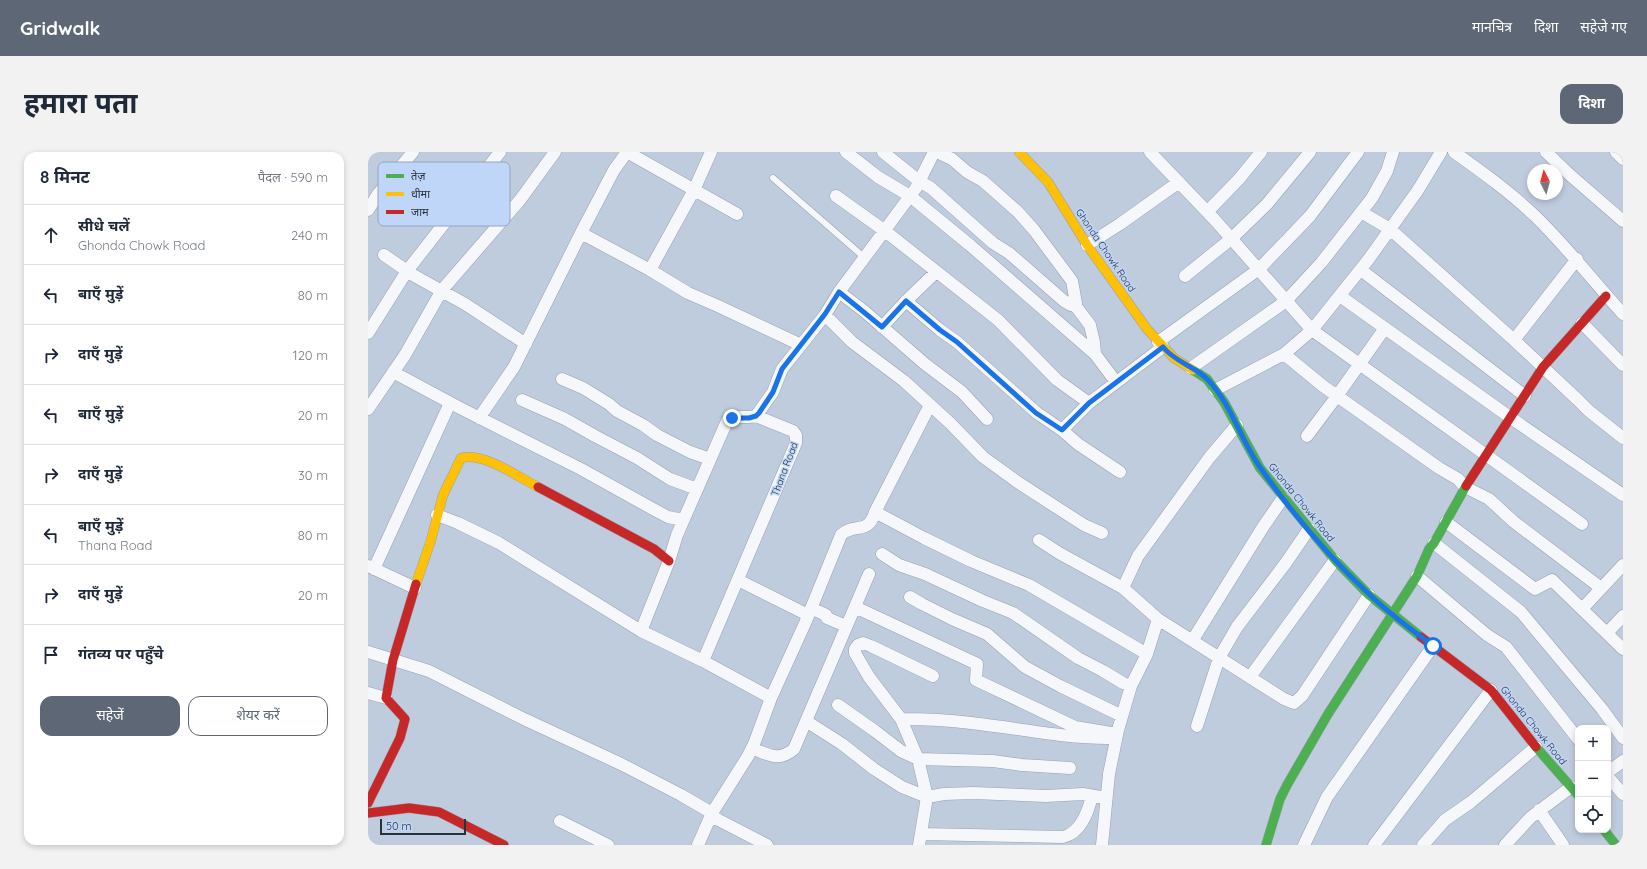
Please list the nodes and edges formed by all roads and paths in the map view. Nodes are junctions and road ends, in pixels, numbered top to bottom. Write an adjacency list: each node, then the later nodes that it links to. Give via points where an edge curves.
1 (413, 152): 20 (street)
2 (500, 152): 21 (street)
3 (556, 152): 30 (street)
4 (627, 152): 25 (street); 39 (street, via 614,170)
5 (711, 152): 25 (street)
6 (846, 152): 28 (street)
7 (883, 152): 23 (street)
8 (936, 152): 23 (street); 57 (street, via 952,159 966,172 983,181 1018,212 1072,281 1076,298)
9 (1150, 152): 24 (street)
10 (1261, 152): 31 (street)
11 (1310, 152): 40 (street, via 1267,204)
12 (1358, 152): 45 (street, via 1310,216)
13 (1393, 152): 32 (street, via 1387,171)
14 (1441, 152): 37 (street)
15 (1454, 152): 44 (street, via 1510,193)
16 (1546, 152): 34 (street)
17 (1616, 152): 19 (street)
18 (1026, 154): 41 (street, Ghonda Chowk Road, via 1048,182)
19 (1623, 158)
20 (405, 162)
21 (492, 162)
22 (773, 178): 43 (lane)
23 (919, 181): 28 (street); 57 (street, via 931,188 1047,287 1069,304)
24 (1179, 182): 31 (street); 41 (street)
25 (694, 190): 33 (street); 46 (street)
26 (378, 194): 29 (street)
27 (836, 196): 38 (street)
28 (910, 196): 38 (street); 70 (street)
29 (368, 210)
30 (510, 212)
31 (1207, 212): 40 (street)
32 (1361, 212): 37 (street); 56 (street, via 1321,263)
33 (736, 214)
34 (1623, 221)
35 (442, 226): 48 (street)
36 (497, 226): 51 (street)
37 (1390, 229): 47 (street); 66 (street)
38 (885, 231): 43 (street); 49 (street)
39 (581, 233): 46 (street); 67 (street)
40 (1231, 239): 45 (street); 50 (street)
41 (1087, 245): 68 (street, Ghonda Chowk Road)
42 (384, 255): 48 (street)
43 (865, 258): 52 (street)
44 (1577, 259): 54 (street); 66 (street)
45 (1259, 269): 56 (street); 68 (street)
46 (650, 270): 69 (street, via 688,293)
47 (1361, 270): 53 (street); 81 (street)
48 (407, 271): 51 (street); 60 (street)
49 (936, 272): 55 (street); 84 (street, via 998,320 1057,380)
50 (1185, 276)
51 (442, 290): 67 (street); 76 (street)
52 (839, 292): 58 (street); 62 (street)
53 (1340, 296): 63 (street); 64 (street)
54 (1606, 296): 59 (street); 61 (street)
55 (906, 301): 62 (street); 92 (street, via 957,342 1036,413)
56 (1286, 301): 64 (street); 75 (street)
57 (1074, 304): 70 (street, via 1090,325)
58 (825, 314): 69 (street); 85 (street, via 852,342 904,381)
59 (1623, 314)
60 (371, 320): 65 (street)
61 (1582, 323): 73 (street); 74 (street)
62 (882, 327): 90 (street, via 924,364 962,392)
63 (1385, 328): 72 (street); 89 (street)
64 (1312, 330): 71 (street); 72 (street)
65 (368, 333)
66 (1514, 340): 74 (street)
67 (526, 344): 88 (street)
68 (1160, 344): 75 (street, Ghonda Chowk Road, via 1174,358); 78 (street)
69 (801, 345): 87 (street, via 782,369 773,392)
70 (1095, 354): 78 (street)
71 (1284, 354): 79 (street); 80 (street)
72 (1360, 364): 80 (street); 95 (street)
73 (1623, 365)
74 (1543, 367): 81 (street); 94 (street, via 1589,411)
75 (1191, 368): 79 (street, Ghonda Chowk Road, via 1207,379)
76 (393, 372): 83 (street); 86 (street)
77 (562, 379): 96 (street, via 584,388 657,435)
78 (1116, 382): 84 (street)
79 (1215, 390): 91 (street, Ghonda Chowk Road)
80 (1338, 396): 93 (street); 98 (street, via 1458,479)
81 (1525, 396): 89 (street)
82 (522, 400): 99 (street, via 565,419 670,479)
83 (450, 403): 88 (street); 115 (street)
84 (1089, 403): 92 (street)
85 (930, 405): 102 (street); 108 (street, via 983,457 1084,525)
86 (368, 409)
87 (756, 416): 96 (street, via 736,417 727,421); 118 (street, Thana Road, via 793,431 796,443)
88 (479, 418): 104 (street, via 581,468 663,514)
89 (1511, 418): 95 (street); 100 (street)
90 (987, 419)
91 (1237, 425): 101 (street, Ghonda Chowk Road, via 1260,468); 120 (street, via 1138,556)
92 (1062, 430): 97 (street)
93 (1307, 436)
94 (1623, 438)
95 (1486, 454): 98 (street); 106 (street)
96 (710, 459): 99 (street)
97 (1120, 472)
98 (1465, 487): 105 (street); 121 (street, via 1489,499 1514,522)
99 (696, 489): 104 (street)
100 (1623, 495)
101 (1283, 498): 107 (street, Ghonda Chowk Road); 133 (street)
102 (875, 512): 126 (street, via 870,524 841,535); 137 (street, via 970,561 1029,585)
103 (437, 515): 113 (street, via 443,495 461,458 482,459 654,549); 119 (street); 131 (street, via 499,543)
104 (683, 520): 113 (street)
105 (1446, 522): 110 (street); 125 (street, via 1535,589 1552,580)
106 (1582, 524)
107 (1309, 529): 112 (street, Ghonda Chowk Road); 138 (street, via 1237,627)
108 (1102, 533)
109 (1039, 540): 120 (street)
110 (1434, 543): 117 (street); 155 (street, via 1521,612)
111 (882, 554): 143 (street, via 899,565 1013,613 1063,649)
112 (1335, 560): 122 (street, Ghonda Chowk Road); 142 (street)
113 (669, 561): 131 (street)
114 (1623, 565): 121 (street)
115 (371, 567): 119 (street)
116 (869, 574): 124 (street)
117 (1417, 576): 127 (street); 154 (street, via 1487,635 1506,647)
118 (738, 580): 126 (street); 140 (street, Thana Road)
119 (415, 588): 139 (street)
120 (1123, 588): 129 (street)
121 (1601, 588): 125 (street)
122 (1370, 595): 127 (street, Ghonda Chowk Road); 142 (street, via 1294,703)
123 (910, 597): 149 (street, via 987,634 1026,667)
124 (855, 607): 130 (street); 153 (street, via 977,664 976,680 1075,727)
125 (1582, 608): 132 (street)
126 (810, 611): 130 (street, via 826,615 826,618); 147 (street)
127 (1392, 613): 134 (street, Ghonda Chowk Road); 180 (street, via 1287,785)
128 (1623, 616): 132 (street)
129 (1158, 619): 133 (street); 137 (street)
130 (846, 626): 151 (street)
131 (641, 631): 140 (street)
132 (1607, 633): 135 (street)
133 (1192, 641): 138 (street)
134 (1433, 646): 144 (street, Ghonda Chowk Road); 181 (street, via 1327,797)
135 (1623, 649)
136 (368, 652): 139 (street)
137 (1147, 654): 143 (street)
138 (1219, 658): 142 (street); 152 (street)
139 (393, 660): 146 (street); 171 (street, via 429,671 621,764 681,795)
140 (703, 661): 147 (street)
141 (933, 676): 150 (street, via 863,643 855,649 870,677)
142 (1250, 677)
143 (1131, 686): 149 (street)
144 (1490, 690): 157 (street, Ghonda Chowk Road); 182 (street)
145 (368, 693): 146 (street)
146 (386, 698): 168 (street, via 405,719 400,738)
147 (771, 698): 156 (street)
148 (838, 705): 158 (street, via 901,751)
149 (1122, 716): 153 (street)
150 (901, 720): 153 (street, via 932,719 1089,738); 158 (street)
151 (806, 721): 156 (street, via 794,749 787,755 770,756); 166 (street, via 842,744 874,770 902,787)
152 (1197, 726)
153 (1117, 736): 167 (street)
154 (1575, 736)
155 (1623, 738)
156 (752, 748): 171 (street)
157 (1536, 748): 163 (street, Ghonda Chowk Road); 183 (street, via 1471,802 1445,820)
158 (918, 759): 160 (street, via 993,761); 166 (street)
159 (1623, 761): 161 (street)
160 (1070, 768)
161 (1611, 770)
162 (1611, 780): 164 (street)
163 (1574, 791): 169 (street)
164 (1623, 794)
165 (1092, 796): 166 (street, via 973,793); 167 (street); 174 (street, via 1086,816 1070,836)
166 (927, 797): 174 (street)
167 (1106, 798): 179 (street)
168 (368, 803)
169 (1539, 810): 184 (street); 185 (street)
170 (368, 813): 175 (street, via 409,808 439,812)
171 (711, 815): 177 (street); 178 (street)
172 (560, 821): 176 (street)
173 (1606, 833): 186 (street)
174 (920, 839)
175 (504, 845)
176 (608, 845)
177 (698, 845)
178 (767, 845)
179 (1102, 845)
180 (1266, 845)
181 (1304, 845)
182 (1374, 845)
183 (1423, 845)
184 (1505, 845)
185 (1563, 845)
186 (1616, 845)

